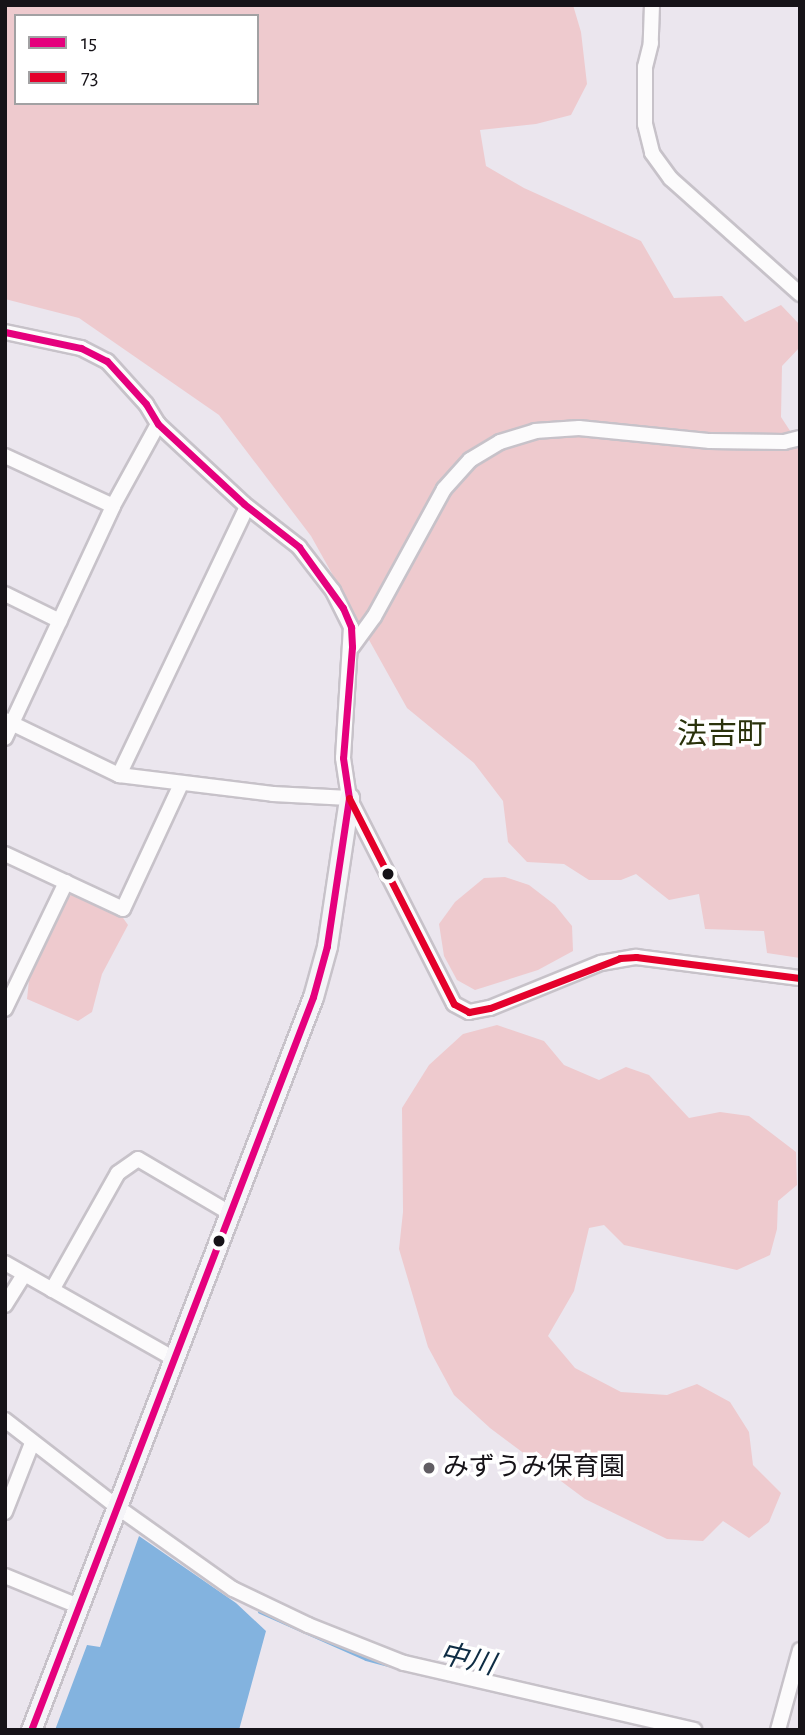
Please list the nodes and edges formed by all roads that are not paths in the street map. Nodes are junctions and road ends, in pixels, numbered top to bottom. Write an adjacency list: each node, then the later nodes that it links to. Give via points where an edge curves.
1 (652, 5): 2 (street, via 645,124 652,153 671,179)
2 (800, 294)
3 (5, 332): 4 (street, via 81,348 107,361)
4 (158, 424): 7 (street); 8 (street)
5 (800, 439): 11 (street, via 710,441 579,428 535,431 500,442 470,460 444,489 374,617)
6 (5, 456): 7 (street)
7 (113, 506): 10 (street)
8 (247, 507): 11 (street, via 299,547 326,581 351,627); 14 (street)
9 (5, 594): 10 (street)
10 (60, 621): 12 (street)
11 (352, 647): 16 (street, via 343,758)
12 (9, 722): 13 (street); 14 (street)
13 (5, 738)
14 (119, 775): 15 (street)
15 (181, 784): 16 (street); 18 (street, via 123,909)
16 (349, 798): 19 (street, via 454,1004 469,1012 620,958); 21 (street, via 327,946 313,998)
17 (5, 854): 18 (street)
18 (66, 882): 20 (street)
19 (800, 978)
20 (5, 1009)
21 (229, 1212): 24 (street, via 138,1159 118,1173); 26 (street)
22 (5, 1263): 23 (street)
23 (24, 1274): 24 (street); 25 (street)
24 (52, 1290): 26 (street)
25 (5, 1305)
26 (173, 1358): 29 (street)
27 (5, 1420): 28 (street)
28 (32, 1443): 29 (street); 30 (street)
29 (116, 1506): 32 (street); 35 (street, via 233,1589 365,1650)
30 (5, 1512)
31 (5, 1576): 32 (street)
32 (78, 1606): 34 (street)
33 (800, 1650): 36 (street)
34 (31, 1730)
35 (694, 1730)
36 (778, 1730)

